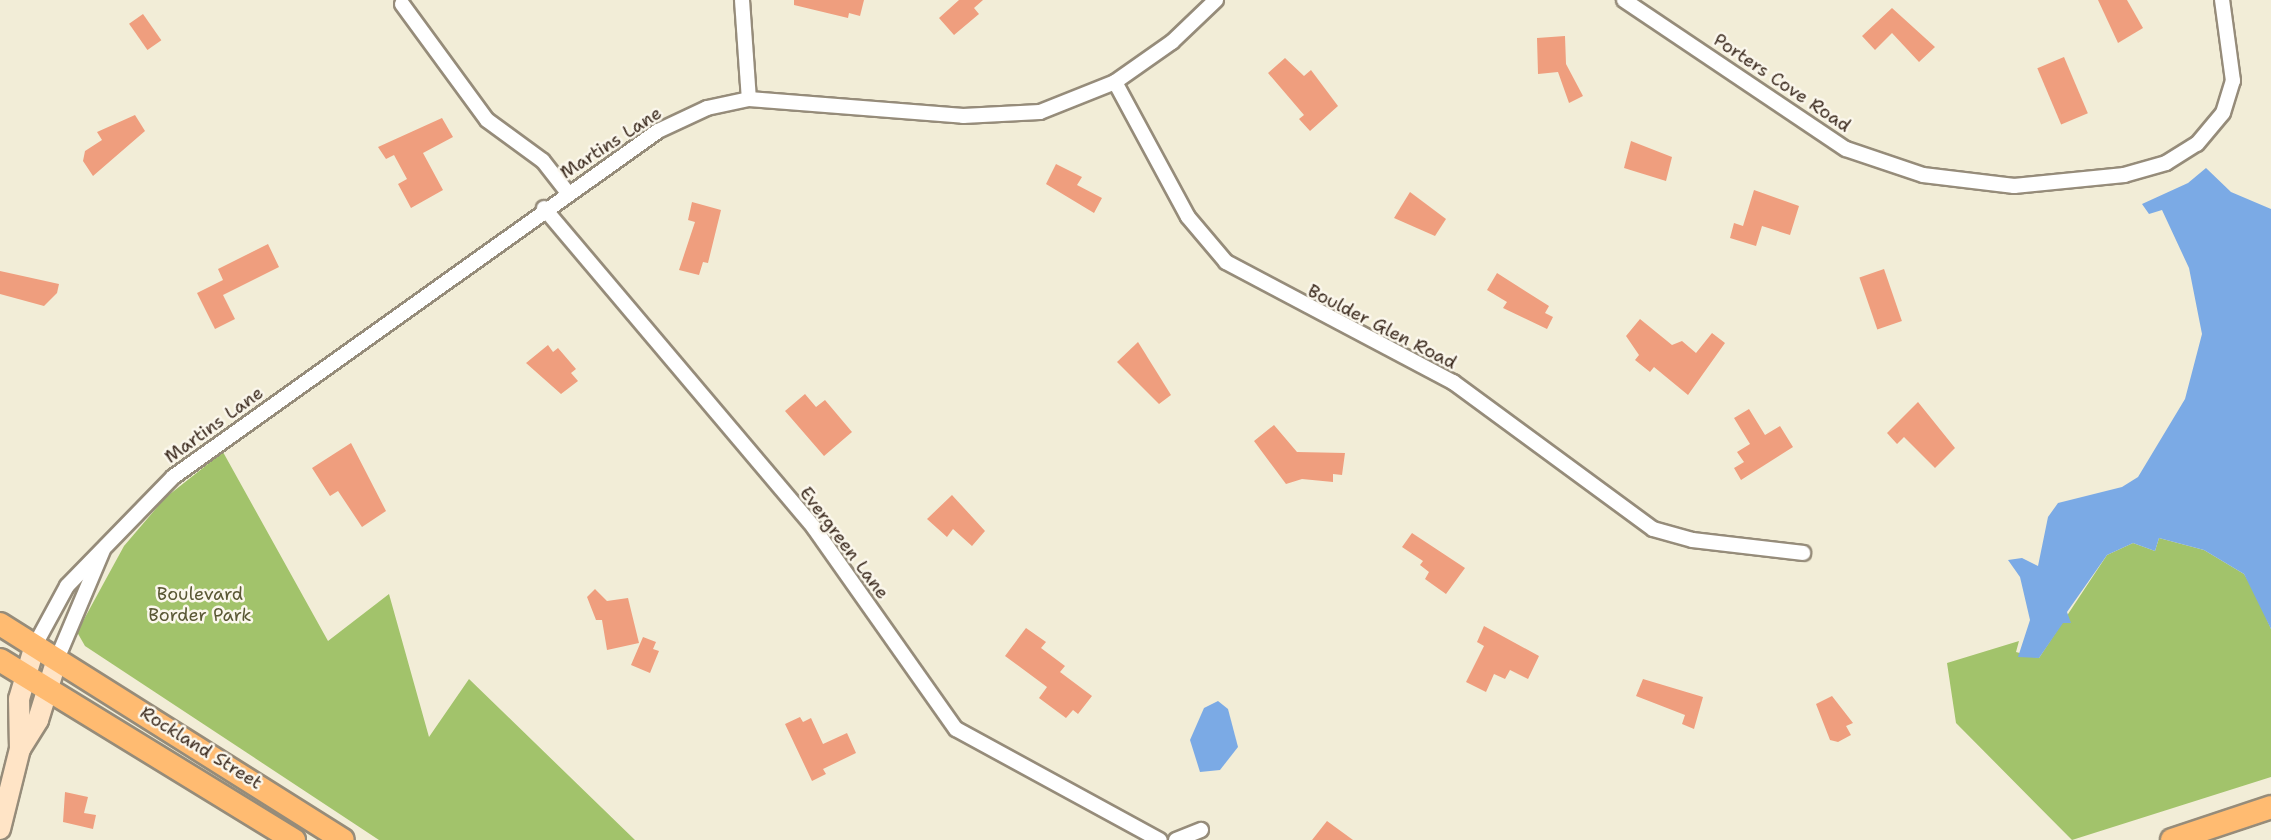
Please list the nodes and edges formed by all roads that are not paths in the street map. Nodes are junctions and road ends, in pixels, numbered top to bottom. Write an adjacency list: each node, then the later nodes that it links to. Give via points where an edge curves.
1 (742, 0): 7 (street)
2 (1216, 0): 6 (street, Martins Lane, via 1172,42)
3 (1624, 0): 4 (street, Porters Cove Road, via 1846,148 1923,174 2014,186 2124,175 2166,163 2197,144 2217,122 2231,92 2234,67)
4 (2222, 0)
5 (402, 4): 8 (street, via 487,120 543,161)
6 (1115, 82): 7 (street, Martins Lane, via 1057,107 992,117); 11 (street, Boulder Glen Road, via 1197,231 1234,267 1453,382 1653,529 1693,540)
7 (749, 99): 8 (street, Martins Lane, via 680,120)
8 (567, 192): 9 (street, Martins Lane)
9 (544, 208): 10 (street, Martins Lane, via 173,477); 24 (street, Evergreen Lane, via 814,528 956,729)
10 (105, 546): 13 (street, Martins Lane, via 67,586); 14 (street, Martins Lane)
11 (1803, 553)
12 (0, 624): 13 (main road, Rockland Street)
13 (35, 645): 14 (main road, Rockland Street); 16 (street)
14 (57, 659): 17 (street); 23 (main road, Rockland Street)
15 (0, 660): 16 (main road, Rockland Street)
16 (25, 676): 17 (main road, Rockland Street); 18 (street, via 17,715)
17 (47, 689): 18 (street, via 38,720); 22 (main road, Rockland Street)
18 (20, 749): 20 (street)
19 (2271, 807): 26 (main road)
20 (0, 829)
21 (1201, 830): 25 (street)
22 (294, 840)
23 (343, 840)
24 (1160, 840)
25 (1176, 840)
26 (2172, 840)

